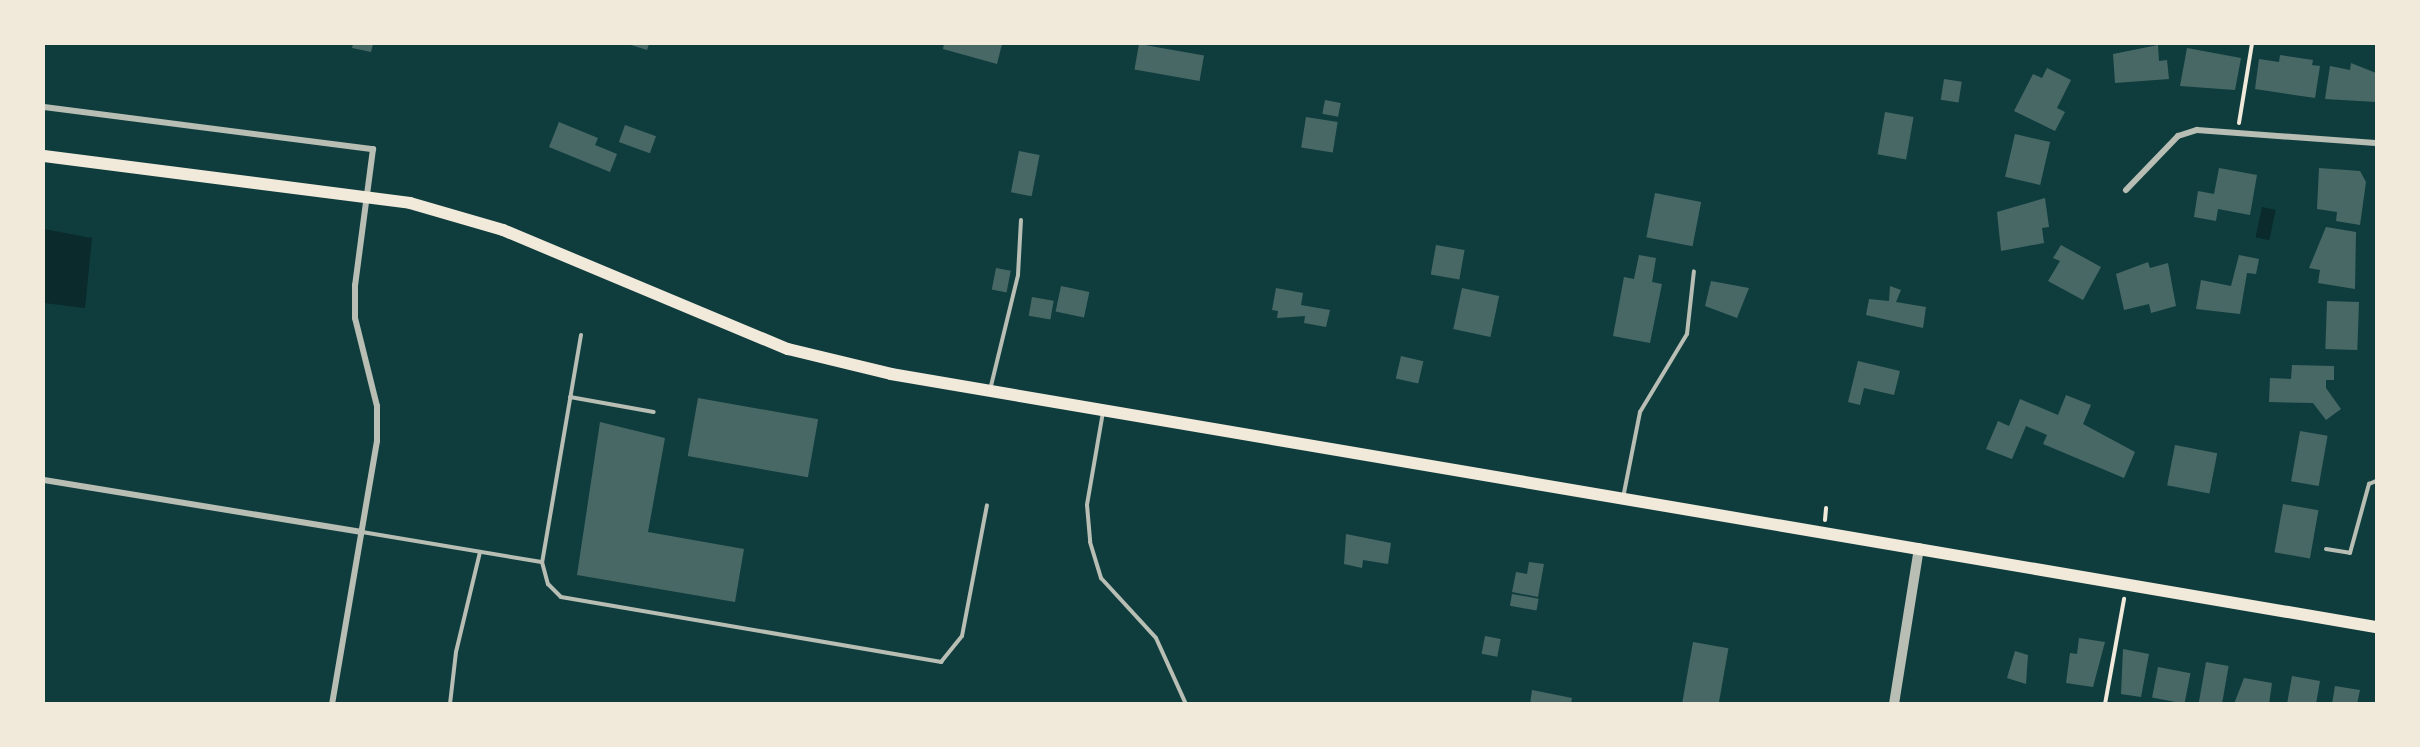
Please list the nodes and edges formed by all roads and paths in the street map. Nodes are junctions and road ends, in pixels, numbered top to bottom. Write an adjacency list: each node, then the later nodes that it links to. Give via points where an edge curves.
1 (2252, 44): 3 (path)
2 (44, 107): 7 (street, via 373,149)
3 (2236, 132): 4 (street); 6 (street, via 2197,130 2178,136)
4 (2376, 143)
5 (44, 156): 7 (main road)
6 (2126, 190)
7 (366, 195): 11 (main road, via 503,230 788,349); 19 (street, via 356,318 375,396 377,441)
8 (1021, 220): 11 (lane, via 1018,275)
9 (1694, 271): 17 (lane, via 1687,334 1640,412)
10 (581, 335): 12 (lane)
11 (989, 392): 14 (main road)
12 (570, 397): 13 (lane); 23 (lane)
13 (654, 411)
14 (1103, 412): 17 (main road); 28 (lane, via 1087,506 1090,542 1101,578 1156,638)
15 (44, 480): 19 (street)
16 (2376, 481): 21 (lane, via 2369,484 2349,553)
17 (1623, 502): 20 (main road)
18 (987, 505): 23 (lane, via 962,636 947,658 931,664 561,597 549,584)
19 (362, 532): 22 (lane); 26 (street)
20 (1919, 548): 24 (main road); 29 (street)
21 (2326, 549)
22 (480, 552): 23 (lane); 27 (lane, via 456,652)
23 (542, 562)
24 (2126, 586): 25 (main road); 30 (path)
25 (2376, 627)
26 (332, 704)
27 (450, 704)
28 (1186, 704)
29 (1894, 704)
30 (2105, 704)

